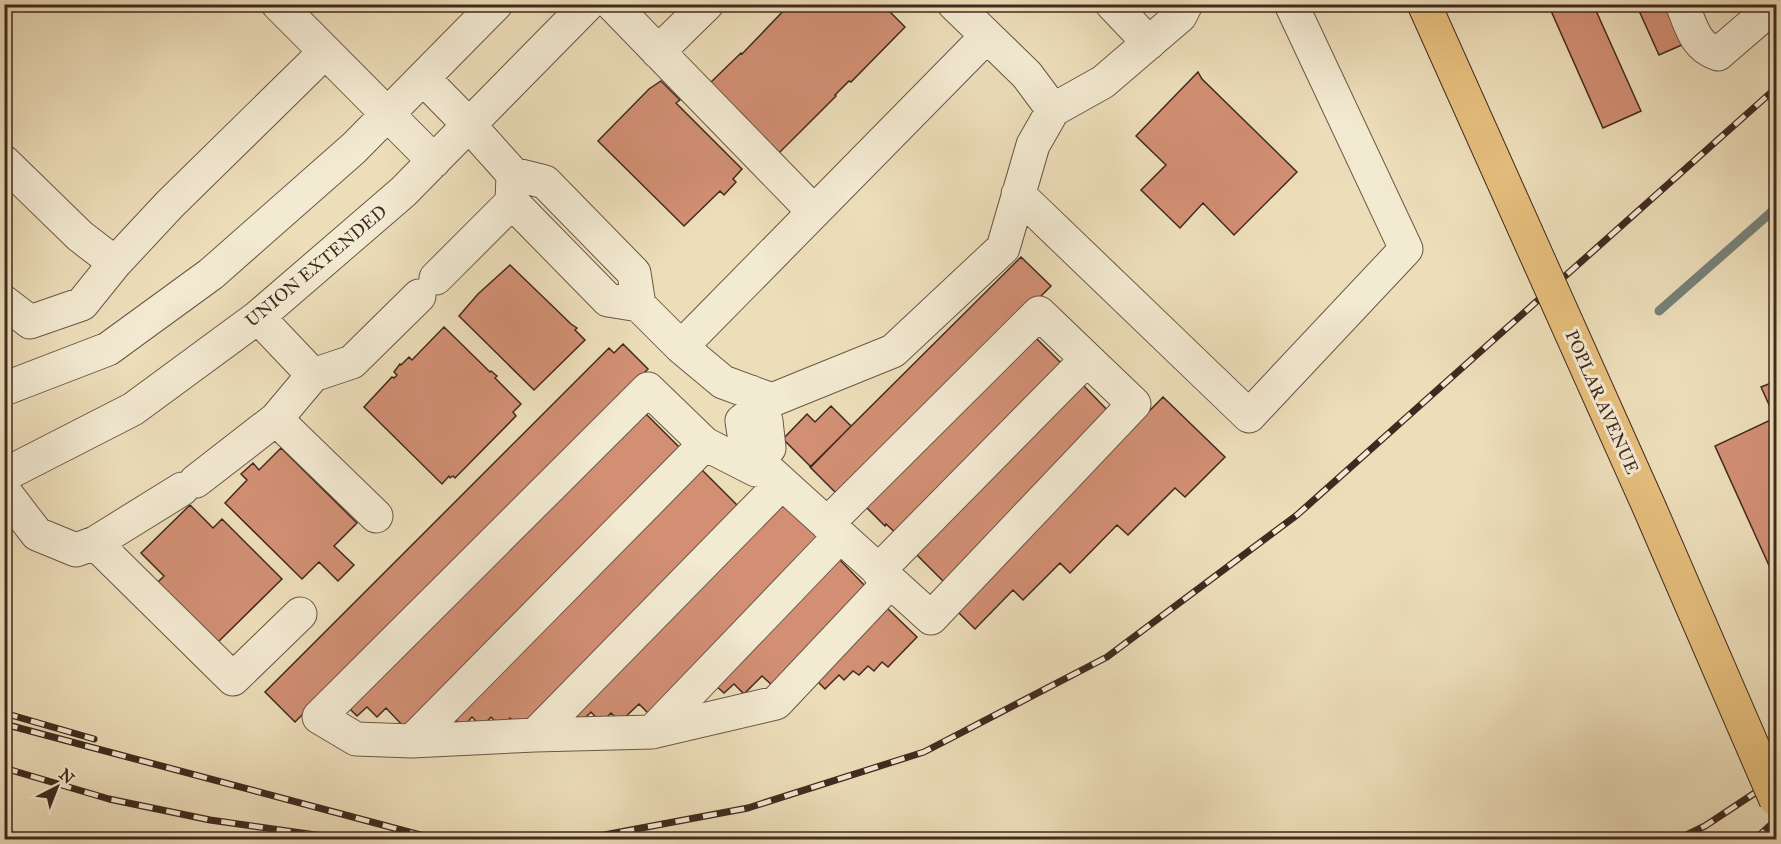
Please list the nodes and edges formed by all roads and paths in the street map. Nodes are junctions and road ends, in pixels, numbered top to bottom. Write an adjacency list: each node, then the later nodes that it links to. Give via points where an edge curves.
1 (278, 4): 13 (street)
2 (496, 4): 15 (street)
3 (707, 4): 14 (street)
4 (1112, 4): 12 (street)
5 (1186, 4): 12 (street, via 1180,16)
6 (1291, 4): 22 (street, via 1406,249 1249,416)
7 (1424, 4): 45 (main road, POPLAR AVENUE, bridge)
8 (1682, 4): 9 (street, via 1698,43 1718,54)
9 (1776, 4)
10 (591, 6): 14 (street); 18 (street, UNION EXTENDED)
11 (972, 15): 16 (street); 23 (street)
12 (1149, 43): 16 (street, via 1103,82)
13 (325, 52): 17 (street); 24 (street)
14 (658, 52): 23 (street)
15 (423, 78): 17 (street); 18 (street)
16 (1053, 110): 22 (street, via 1033,145)
17 (387, 114): 19 (street); 30 (street, via 212,274 108,349)
18 (469, 125): 19 (street, UNION EXTENDED); 21 (street)
19 (434, 161): 26 (street, UNION EXTENDED)
20 (4, 162): 24 (street, via 80,236)
21 (512, 188): 27 (street, via 608,300 639,305); 29 (street, via 428,287 352,362)
22 (1018, 194): 31 (street, via 1003,248 892,351 772,400)
23 (814, 212): 27 (street)
24 (115, 263): 25 (street, via 82,304 71,308 30,322)
25 (4, 302)
26 (258, 317): 29 (street); 35 (street, UNION EXTENDED, via 133,409)
27 (681, 347): 31 (street)
28 (1087, 359): 38 (street, via 1039,314); 40 (street); 40 (street, via 1134,404 931,618)
29 (313, 375): 32 (street)
30 (4, 389)
31 (752, 402): 34 (street, via 742,421 746,447)
32 (276, 419): 37 (street); 39 (street, via 189,485)
33 (705, 444): 34 (street); 44 (street); 44 (street, via 648,389 319,717 356,739)
34 (764, 471): 38 (street); 43 (street)
35 (4, 475)
36 (4, 491): 39 (street, via 36,534 76,550)
37 (376, 516)
38 (833, 530): 40 (street); 42 (street)
39 (95, 543): 41 (street, via 233,679)
40 (884, 576): 42 (street, via 776,703)
41 (300, 614)
42 (652, 732): 43 (street)
43 (536, 735): 44 (street)
44 (412, 741)
45 (1776, 800)

